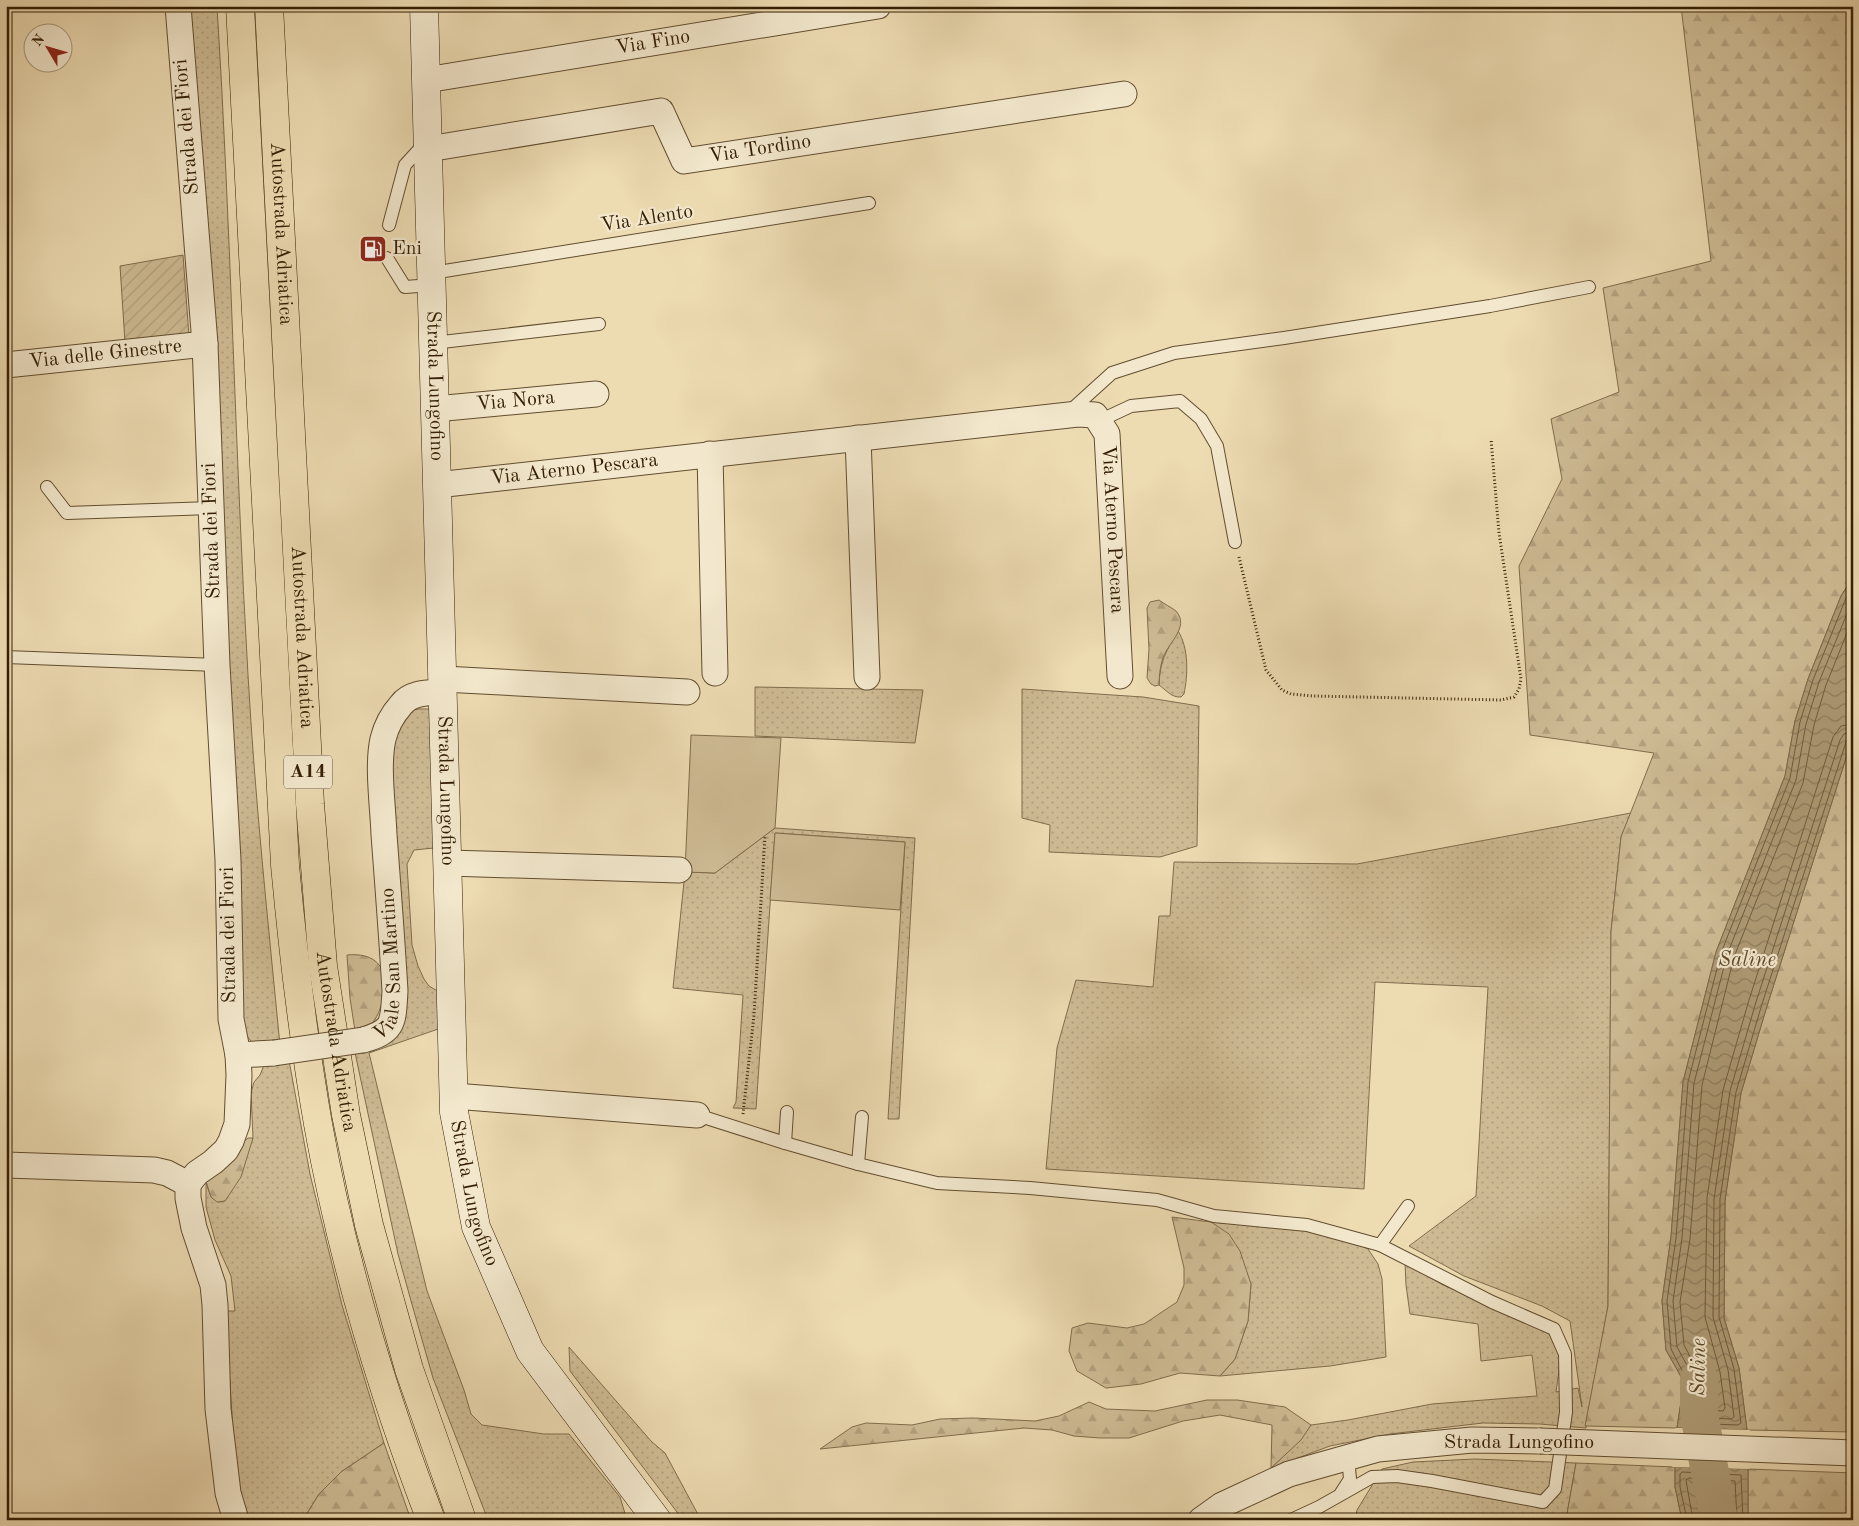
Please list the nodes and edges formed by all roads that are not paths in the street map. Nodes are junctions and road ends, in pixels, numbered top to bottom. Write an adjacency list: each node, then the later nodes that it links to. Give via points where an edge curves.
1 (178, 6): 16 (street, Strada dei Fiori)
2 (240, 6): 52 (highway, Autostrada Adriatica / A14, via 285,865 298,991 318,1126 347,1257 388,1401)
3 (269, 6): 53 (highway, Autostrada Adriatica / A14, via 309,776 323,966 344,1106 369,1225 409,1369)
4 (424, 6): 6 (main road, Strada Lungofino)
5 (878, 6): 6 (street, Via Fino)
6 (426, 80): 8 (main road, Strada Lungofino)
7 (1124, 94): 8 (street, Via Tordino, via 684,161 661,111)
8 (428, 144): 10 (lane, via 405,165); 12 (main road, Strada Lungofino)
9 (869, 203): 12 (lane, Via Alento)
10 (389, 226)
11 (387, 258): 12 (lane, Via Alento, via 405,287)
12 (432, 279): 15 (main road, Strada Lungofino)
13 (1589, 287): 20 (lane, via 1490,306 1174,353 1112,373)
14 (599, 324): 15 (lane)
15 (434, 343): 19 (main road, Strada Lungofino)
16 (205, 344): 17 (street, Via delle Ginestre); 26 (street, Strada dei Fiori)
17 (6, 365)
18 (596, 394): 19 (street, Via Nora)
19 (435, 410): 24 (main road, Strada Lungofino)
20 (1065, 416): 21 (street, Via Aterno Pescara, via 1095,415); 22 (street, Via Aterno Pescara)
21 (1098, 421): 27 (lane, via 1131,406 1180,402 1201,419 1217,446); 31 (street, Via Aterno Pescara, via 1108,434)
22 (858, 438): 23 (street, Via Aterno Pescara); 32 (street)
23 (710, 454): 24 (street, Via Aterno Pescara); 30 (street)
24 (437, 485): 33 (main road, Strada Lungofino)
25 (47, 487): 26 (lane, via 66,513)
26 (211, 508): 29 (street, Strada dei Fiori)
27 (1235, 542)
28 (6, 656): 29 (lane)
29 (217, 665): 37 (street, Strada dei Fiori, via 228,860 231,1019)
30 (715, 673)
31 (1120, 676)
32 (866, 677)
33 (443, 686): 34 (street); 35 (main road, Strada Lungofino); 37 (street, Viale San Martino, bridge, via 402,703 384,738 382,801 395,992 392,1022 387,1030 363,1040)
34 (687, 692)
35 (448, 863): 36 (street); 38 (main road, Strada Lungofino)
36 (678, 870)
37 (238, 1055): 45 (street, via 237,1124 231,1141 226,1150 197,1172)
38 (454, 1096): 40 (street); 54 (main road, Strada Lungofino, via 454,1112 476,1227 530,1351)
39 (787, 1112): 42 (lane)
40 (697, 1115): 42 (lane)
41 (862, 1117): 43 (lane)
42 (785, 1143): 43 (lane)
43 (858, 1164): 47 (lane, via 937,1183 1157,1200 1214,1216 1307,1225)
44 (6, 1165): 45 (street, via 154,1170)
45 (188, 1184): 51 (street, via 194,1228 213,1285 218,1409 228,1493)
46 (1408, 1206): 47 (lane)
47 (1380, 1246): 50 (lane, via 1492,1302 1554,1328 1565,1354 1566,1412 1554,1489 1543,1502 1432,1481 1385,1476 1372,1477)
48 (1853, 1453): 49 (street, Strada Lungofino, bridge, via 1472,1440 1378,1449)
49 (1348, 1457): 50 (lane, via 1350,1479); 55 (street, Strada Lungofino, via 1289,1474 1222,1505)
50 (1340, 1495): 56 (lane)
51 (236, 1520)
52 (430, 1520)
53 (462, 1520)
54 (657, 1520)
55 (1201, 1520)
56 (1291, 1520)

